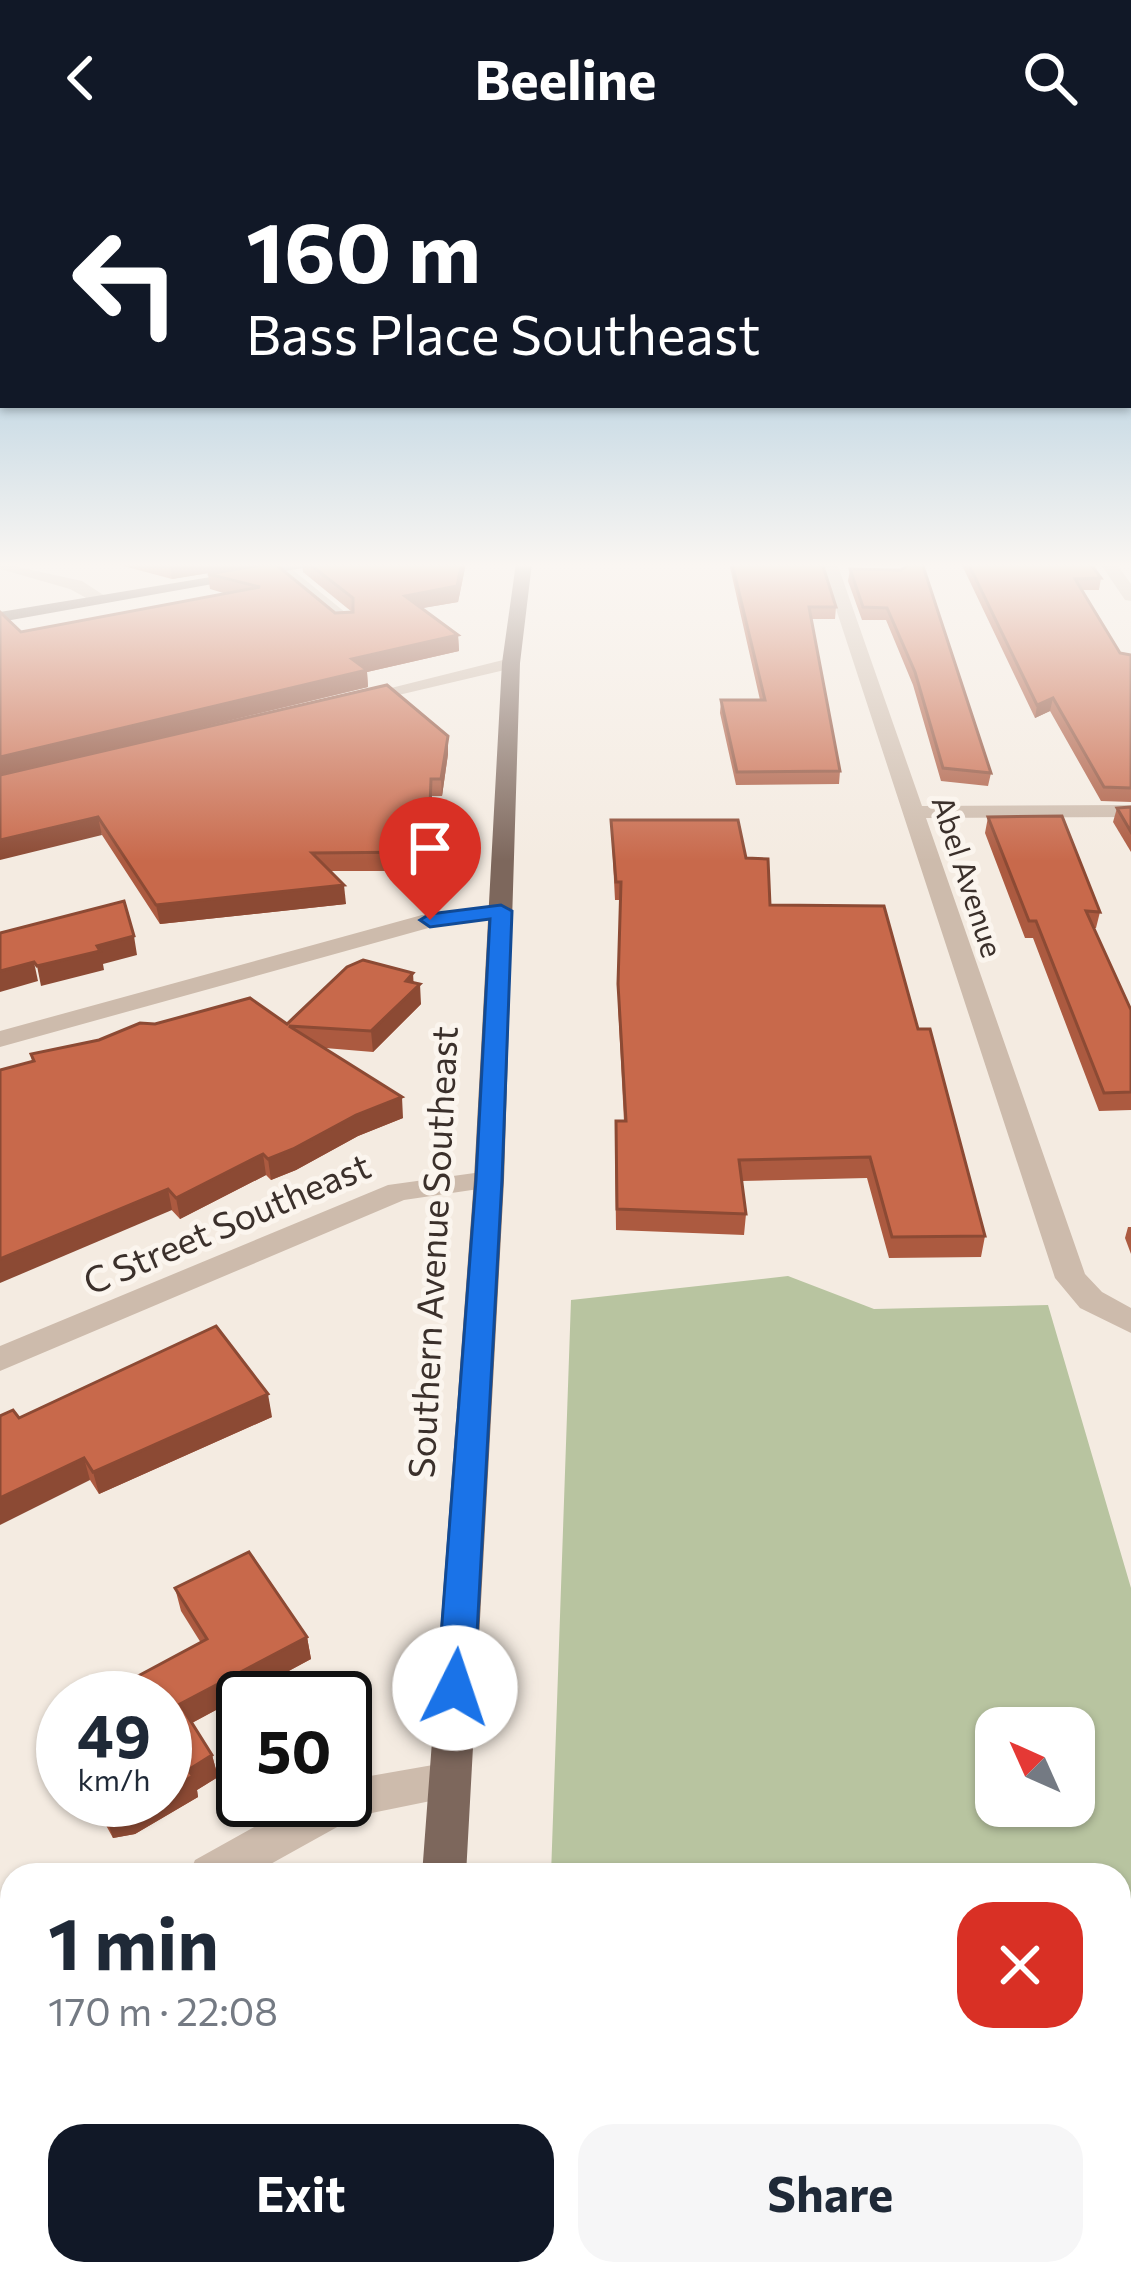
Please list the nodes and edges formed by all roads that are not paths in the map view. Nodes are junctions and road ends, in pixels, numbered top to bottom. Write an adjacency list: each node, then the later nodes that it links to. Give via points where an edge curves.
1 (868, 662): 5 (street, Abel Avenue)
2 (512, 663): 3 (street); 6 (main road, Southern Avenue Southeast)
3 (345, 702)
4 (1131, 811): 5 (street)
5 (916, 812): 9 (street, Abel Avenue, via 1071,1278)
6 (501, 911): 7 (street, via 430,920); 8 (main road, Southern Avenue Southeast)
7 (0, 1039)
8 (489, 1180): 10 (street, C Street Southeast, via 398,1192); 11 (main road, Southern Avenue Southeast)
9 (1131, 1322)
10 (0, 1359)
11 (450, 1781): 12 (street, via 353,1798); 13 (main road, Southern Avenue Southeast)
12 (231, 1863)
13 (445, 1863)

